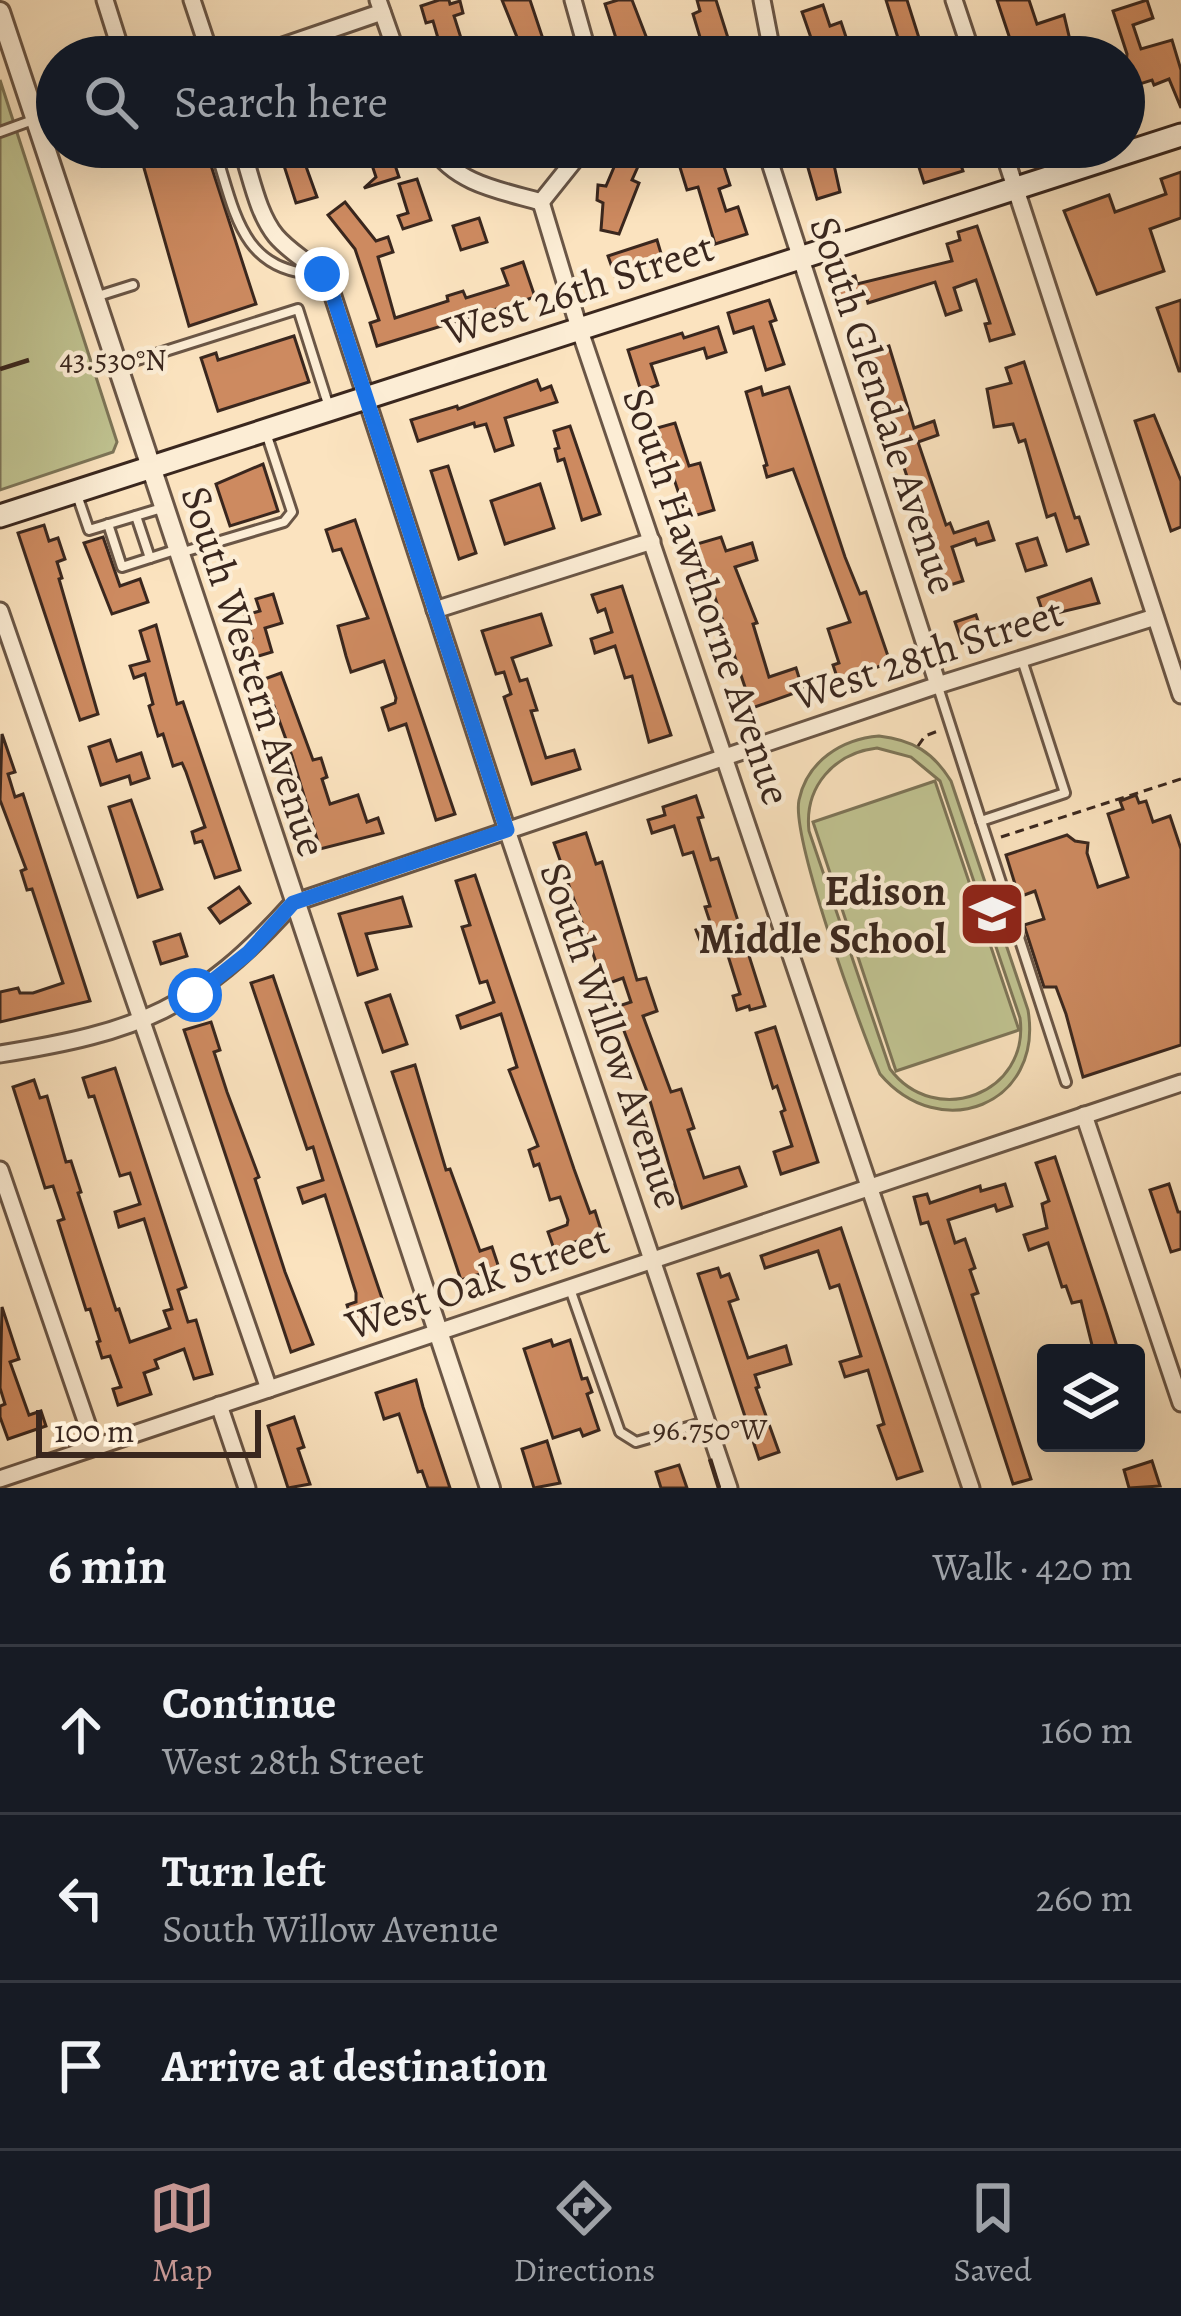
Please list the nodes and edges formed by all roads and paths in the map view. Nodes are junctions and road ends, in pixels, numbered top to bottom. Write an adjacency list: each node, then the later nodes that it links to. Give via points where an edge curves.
1 (105, 0): 8 (street)
2 (192, 0): 9 (street)
3 (573, 0): 12 (street)
4 (762, 0): 13 (street)
5 (954, 0): 14 (street)
6 (380, 6): 10 (street); 11 (street)
7 (0, 12): 15 (street, South Western Avenue)
8 (116, 36)
9 (204, 36)
10 (304, 36)
11 (391, 36)
12 (583, 36)
13 (769, 36)
14 (966, 36)
15 (36, 123): 16 (lane)
16 (0, 132)
17 (1181, 135): 18 (main road, West 26th Street)
18 (1145, 146)
19 (51, 168): 32 (street, South Western Avenue)
20 (221, 168): 30 (lane, via 252,248 294,273)
21 (248, 168): 30 (street, South Willow Avenue, via 278,239)
22 (453, 168): 28 (street)
23 (568, 168): 28 (street)
24 (771, 168): 29 (street, South Glendale Avenue)
25 (1009, 168): 27 (street)
26 (1078, 168): 27 (main road, West 26th Street)
27 (1015, 188): 29 (main road, West 26th Street); 49 (street)
28 (541, 202): 33 (street, South Hawthorne Avenue)
29 (798, 258): 33 (main road, West 26th Street); 51 (street, South Glendale Avenue)
30 (322, 274): 35 (street, South Willow Avenue)
31 (133, 285): 32 (lane)
32 (94, 298): 34 (street, South Western Avenue)
33 (579, 328): 35 (main road, West 26th Street); 44 (street, South Hawthorne Avenue)
34 (117, 366): 36 (lane, via 298,309); 38 (street, South Western Avenue)
35 (364, 398): 36 (main road, West 26th Street); 48 (street, South Willow Avenue)
36 (330, 409): 37 (main road, West 26th Street)
37 (265, 430): 38 (main road, West 26th Street); 45 (lane, via 292,512 284,522)
38 (150, 466): 39 (main road, West 26th Street); 40 (street, South Western Avenue)
39 (75, 491): 41 (main road, West 26th Street); 43 (lane, via 89,530)
40 (164, 507): 42 (lane); 45 (street, South Western Avenue)
41 (0, 516)
42 (136, 516): 43 (lane); 46 (lane)
43 (108, 524): 46 (lane, via 122,567)
44 (652, 541): 48 (street); 55 (street, South Hawthorne Avenue)
45 (178, 551): 46 (lane); 60 (street, South Western Avenue)
46 (150, 558)
47 (0, 610): 61 (street)
48 (436, 610): 58 (street, South Willow Avenue)
49 (1155, 616): 50 (street, West 28th Street); 52 (street)
50 (1022, 659): 51 (street, West 28th Street); 57 (lane, via 1065,794)
51 (938, 686): 53 (lane); 55 (street, West 28th Street)
52 (1181, 694)
53 (951, 726): 54 (path); 57 (lane)
54 (918, 746)
55 (725, 757): 58 (street, West 28th Street); 67 (street, South Hawthorne Avenue)
56 (1181, 779): 59 (path)
57 (981, 820): 59 (lane)
58 (507, 830): 60 (street, West 28th Street); 68 (street, South Willow Avenue)
59 (988, 841): 63 (lane)
60 (293, 903): 61 (street, West 28th Street, via 221,976); 70 (street, South Western Avenue)
61 (140, 1021): 62 (street, West 28th Street, via 88,1040); 71 (street)
62 (0, 1054)
63 (1066, 1082)
64 (1181, 1083): 65 (street, West Oak Street)
65 (1084, 1115): 67 (street, West Oak Street); 72 (street)
66 (0, 1170): 75 (street)
67 (868, 1188): 68 (street, West Oak Street); 80 (street, South Hawthorne Avenue)
68 (651, 1260): 69 (street, West Oak Street); 74 (street, South Willow Avenue)
69 (570, 1288): 70 (street, West Oak Street); 74 (lane, via 620,1432 636,1442)
70 (437, 1332): 71 (street, West Oak Street); 78 (street, South Western Avenue)
71 (268, 1389): 73 (street, West Oak Street)
72 (1181, 1403)
73 (219, 1405): 75 (street, West Oak Street); 77 (street)
74 (706, 1421): 79 (street, South Willow Avenue)
75 (95, 1447): 76 (street, West Oak Street)
76 (8, 1481)
77 (247, 1488)
78 (490, 1488)
79 (729, 1488)
80 (971, 1488)

